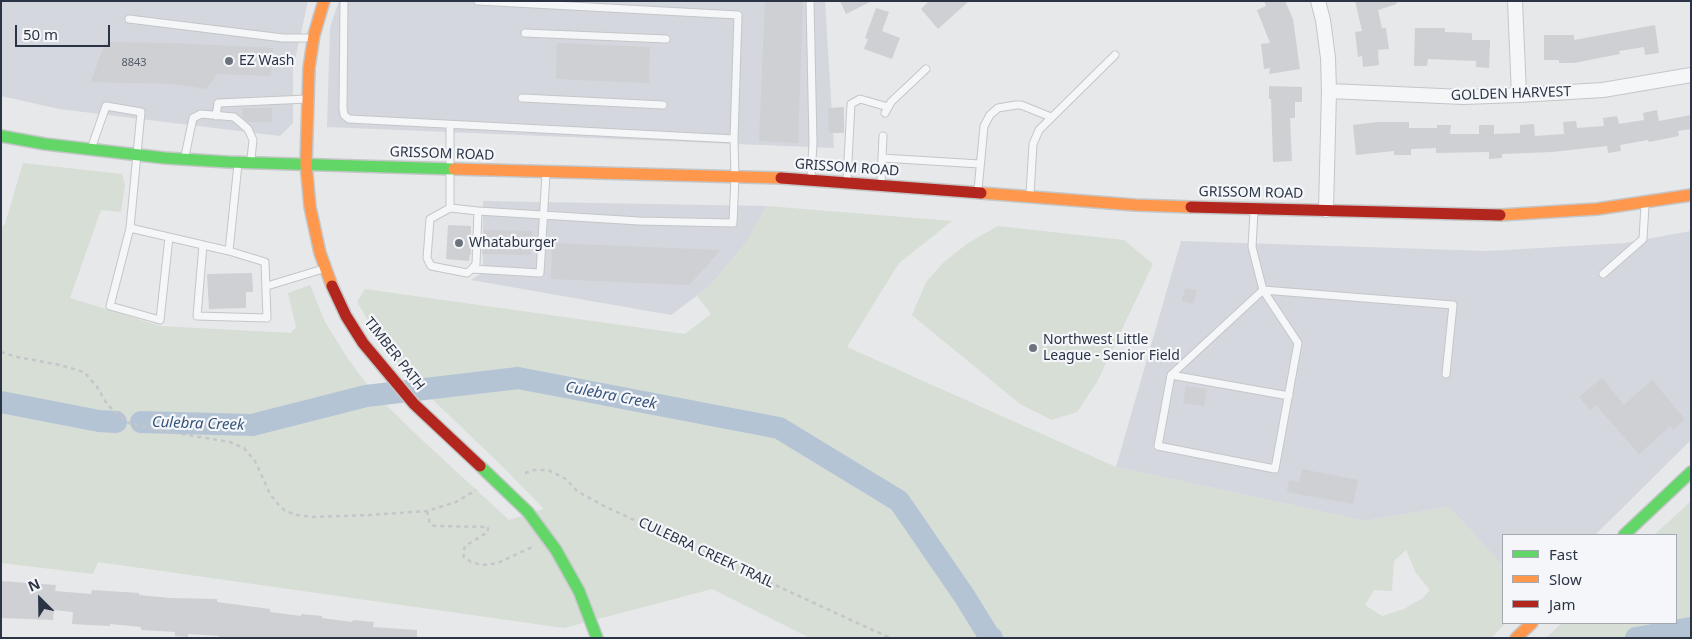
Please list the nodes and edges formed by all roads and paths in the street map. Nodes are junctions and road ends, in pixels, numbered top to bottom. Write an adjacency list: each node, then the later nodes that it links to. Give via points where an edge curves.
1 (324, 1): 9 (main road, TIMBER PATH)
2 (344, 1): 21 (lane, via 344,115 349,119)
3 (478, 1): 24 (lane, via 738,15)
4 (810, 1): 36 (lane, via 813,143)
5 (1318, 1): 14 (street, via 1328,58)
6 (1515, 1): 15 (street)
7 (129, 19): 9 (lane, via 283,38)
8 (525, 33): 10 (lane)
9 (314, 38): 17 (main road, TIMBER PATH)
10 (666, 39)
11 (1115, 55): 20 (lane)
12 (926, 69): 37 (lane, via 891,102 887,110 860,99 851,104)
13 (1691, 74): 15 (street, GOLDEN HARVEST, via 1604,90)
14 (1329, 91): 15 (street, GOLDEN HARVEST, via 1463,97); 45 (street)
15 (1519, 95)
16 (522, 98): 18 (lane)
17 (307, 99): 19 (lane, via 218,103); 31 (main road, TIMBER PATH)
18 (663, 105)
19 (216, 116): 28 (lane, via 201,114 193,118); 30 (lane, via 234,118 248,129 253,140)
20 (1051, 117): 32 (lane, via 1021,105 998,108 984,126); 41 (lane, via 1039,130 1033,144)
21 (450, 125): 24 (lane); 33 (lane)
22 (1, 136): 25 (main road, GRISSOM ROAD)
23 (883, 136): 27 (lane)
24 (734, 139): 35 (lane)
25 (91, 149): 26 (main road, GRISSOM ROAD); 26 (lane, via 106,106 141,112)
26 (137, 154): 28 (main road, GRISSOM ROAD); 48 (lane)
27 (882, 158): 32 (lane); 38 (lane)
28 (184, 159): 29 (main road, GRISSOM ROAD)
29 (239, 162): 30 (main road, GRISSOM ROAD); 51 (lane)
30 (251, 162): 31 (main road, GRISSOM ROAD)
31 (306, 164): 33 (main road, GRISSOM ROAD); 52 (main road, TIMBER PATH, via 310,207)
32 (980, 164): 39 (lane)
33 (449, 170): 34 (main road, GRISSOM ROAD); 43 (lane)
34 (546, 171): 35 (main road, GRISSOM ROAD); 47 (lane)
35 (735, 178): 36 (main road, GRISSOM ROAD); 47 (lane, via 733,223)
36 (810, 181): 37 (main road, GRISSOM ROAD)
37 (846, 183): 38 (main road, GRISSOM ROAD)
38 (881, 186): 39 (main road, GRISSOM ROAD)
39 (978, 193): 41 (main road, GRISSOM ROAD)
40 (1691, 195): 42 (main road, GRISSOM ROAD)
41 (1029, 197): 44 (main road, GRISSOM ROAD, via 1135,205)
42 (1646, 202): 45 (main road, GRISSOM ROAD, via 1597,209 1496,214); 54 (lane, via 1643,239)
43 (450, 208): 46 (lane); 53 (lane, via 430,219 427,258 431,266 467,272)
44 (1254, 208): 45 (main road, GRISSOM ROAD); 56 (lane, via 1252,247)
45 (1326, 210)
46 (478, 211): 47 (lane); 53 (lane, via 476,264)
47 (543, 215): 53 (lane, via 540,273)
48 (130, 228): 49 (lane); 49 (lane, via 110,306 160,320)
49 (170, 237): 50 (lane)
50 (203, 244): 51 (lane); 55 (lane, via 197,316 267,318)
51 (229, 251): 55 (lane, via 264,262)
52 (326, 269): 55 (lane); 68 (main road, TIMBER PATH, bridge, via 346,316 363,343 414,404 528,512 556,550 580,591)
53 (472, 269)
54 (1603, 274)
55 (266, 286)
56 (1263, 290): 58 (lane); 59 (lane, via 1454,305); 60 (lane, via 1298,343)
57 (1, 352): 64 (path, via 84,372 107,404 129,422 230,442 244,448 255,461 270,494 285,511 313,517)
58 (1171, 374): 60 (lane); 60 (lane, via 1158,446 1275,469)
59 (1446, 374)
60 (1289, 396)
61 (1691, 472): 65 (main road)
62 (524, 473): 69 (path, CULEBRA CREEK TRAIL, via 548,470 606,507)
63 (476, 490): 64 (path, via 456,502)
64 (427, 511): 66 (path, via 430,524 434,526 488,527 488,532 465,546 464,557 471,562 482,565 498,563)
65 (1625, 534)
66 (532, 547)
67 (1531, 624): 70 (main road)
68 (596, 638)
69 (890, 638)
70 (1516, 638)

